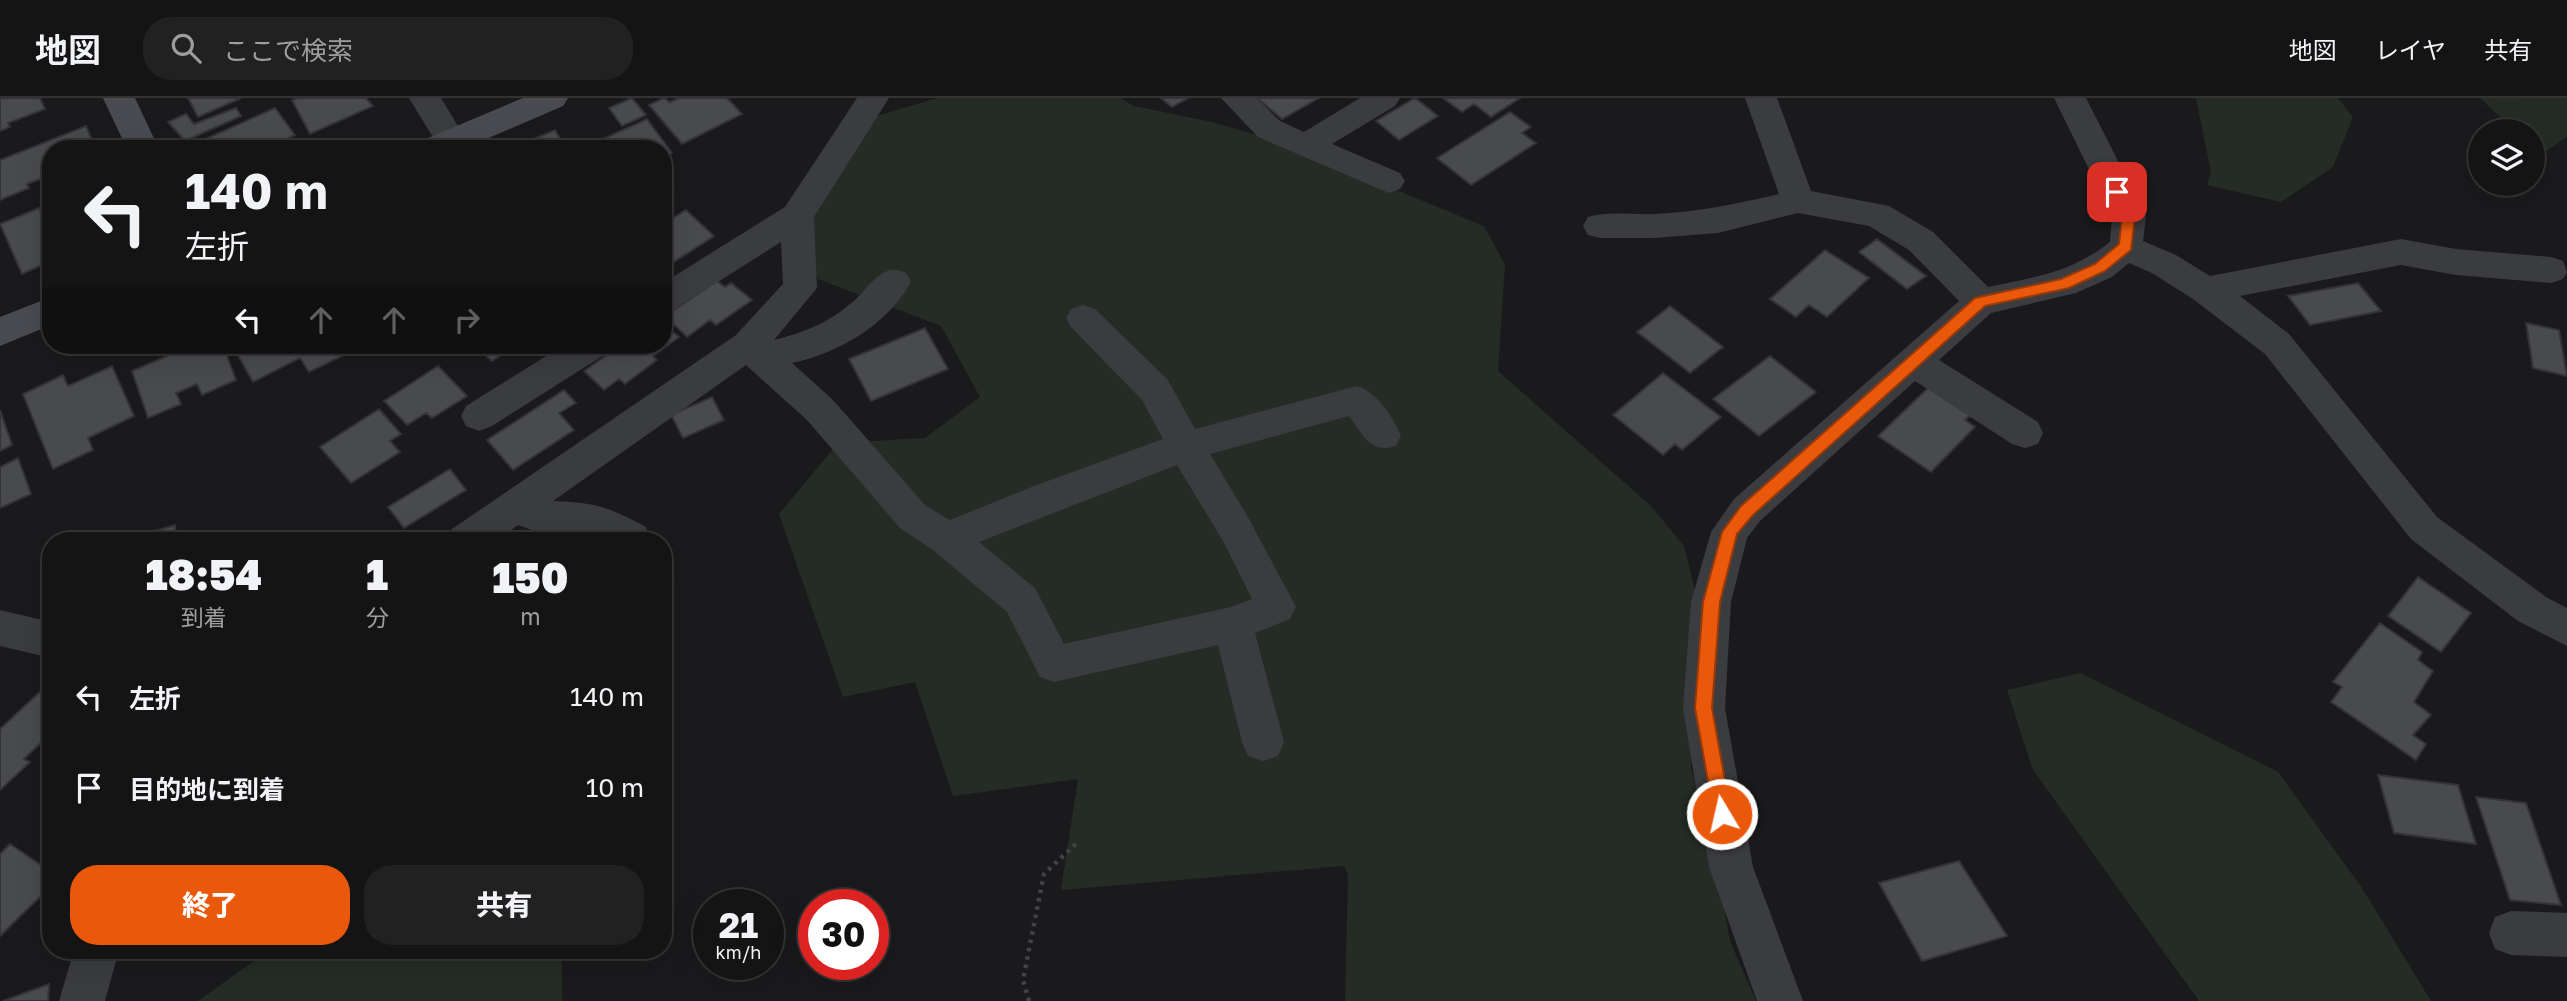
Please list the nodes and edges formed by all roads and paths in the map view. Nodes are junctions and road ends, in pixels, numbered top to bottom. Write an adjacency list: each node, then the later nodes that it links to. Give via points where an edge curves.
1 (119, 98): 9 (street)
2 (425, 98): 10 (street)
3 (552, 98): 11 (street)
4 (873, 98): 15 (street)
5 (1237, 98): 12 (street, via 1269,128)
6 (1384, 98): 12 (street)
7 (1761, 98): 14 (street)
8 (2070, 98): 17 (street, via 2129,216)
9 (139, 140)
10 (440, 140)
11 (454, 140)
12 (1305, 146): 13 (street)
13 (1389, 181)
14 (1798, 201): 16 (street, via 1718,221); 22 (street, via 1877,215 1921,241)
15 (797, 216): 21 (street); 26 (street, via 800,288)
16 (1600, 226)
17 (2126, 247): 20 (street); 22 (street, via 2100,268 2064,284)
18 (2551, 270): 20 (street, via 2456,262 2400,251)
19 (894, 282): 26 (street, via 866,313 811,345)
20 (2205, 290): 39 (street, via 2277,344 2424,528 2532,609)
21 (672, 294)
22 (1980, 302): 28 (street)
23 (42, 314): 25 (street)
24 (1083, 318): 32 (street, via 1155,390)
25 (0, 332)
26 (755, 351): 33 (street); 36 (street, via 820,410 914,517)
27 (578, 354): 29 (street)
28 (1913, 362): 30 (street); 48 (street, via 1747,510 1730,532 1712,602 1704,708 1728,854)
29 (479, 416)
30 (2025, 433)
31 (1383, 435): 32 (street, via 1357,400)
32 (1185, 446): 36 (street); 37 (street, via 1276,607)
33 (514, 507): 34 (street); 35 (street, via 537,516 596,519)
34 (479, 532)
35 (619, 532)
36 (947, 538): 37 (street, via 1021,600 1054,664)
37 (1233, 624): 41 (street)
38 (0, 628): 40 (street)
39 (2567, 628)
40 (42, 638)
41 (1263, 742)
42 (1079, 841): 47 (path, via 1044,874 1023,980)
43 (2511, 933): 44 (street)
44 (2567, 935)
45 (94, 959): 46 (street)
46 (82, 1001)
47 (1029, 1001)
48 (1780, 1001)

